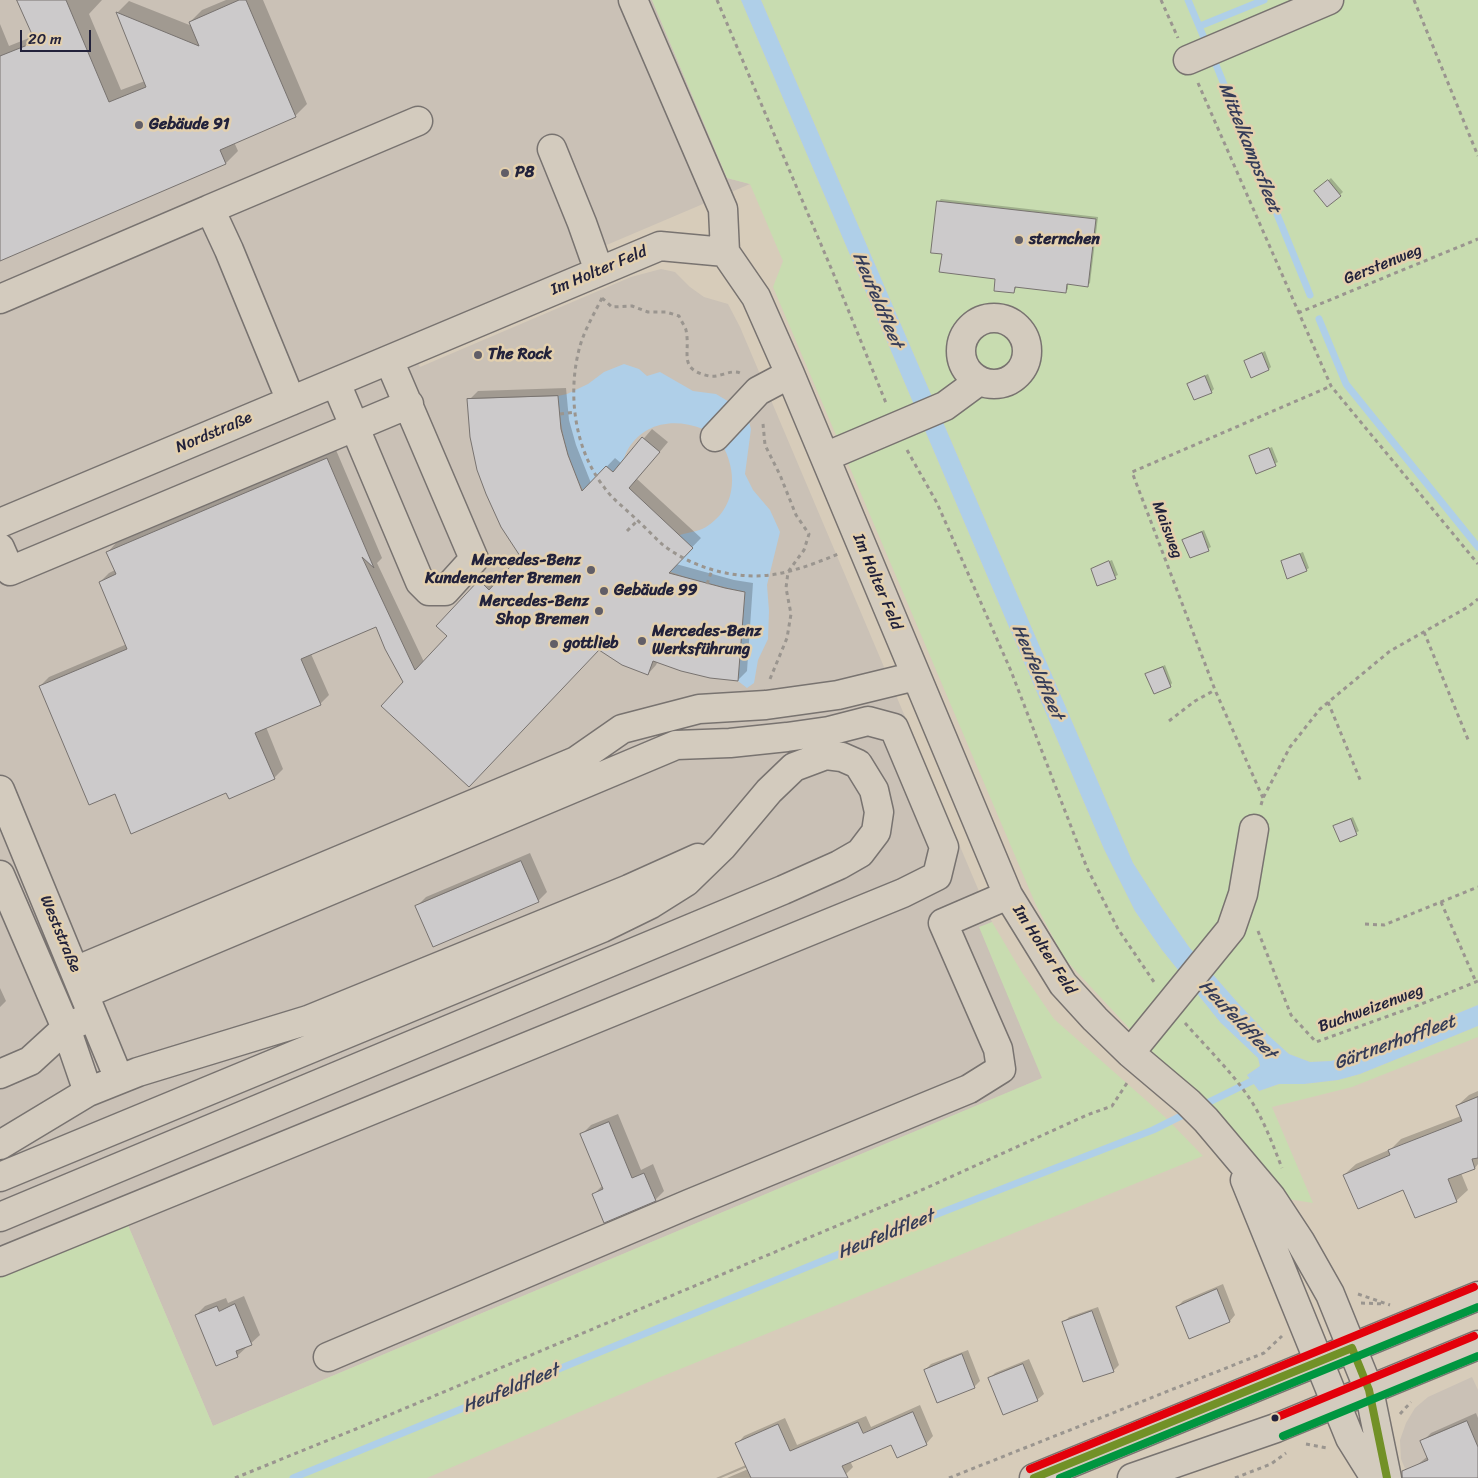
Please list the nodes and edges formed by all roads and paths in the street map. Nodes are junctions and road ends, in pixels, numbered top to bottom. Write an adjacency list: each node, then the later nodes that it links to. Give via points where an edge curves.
1 (633, 0): 12 (street, via 723,209)
2 (718, 0): 23 (path)
3 (1161, 0): 6 (path)
4 (1329, 0): 6 (street)
5 (1414, 0): 9 (path)
6 (1204, 54): 16 (path)
7 (418, 121): 10 (street)
8 (552, 149): 13 (street)
9 (1478, 156)
10 (210, 210): 15 (street); 25 (street)
11 (1478, 239): 16 (path, Gerstenweg)
12 (725, 252): 13 (street, Im Holter Feld, via 660,246); 19 (street, Im Holter Feld, via 756,297)
13 (599, 271): 14 (path); 17 (street, Im Holter Feld)
14 (602, 298): 24 (path, via 612,307 632,306 648,312 679,316 686,330 687,361 695,372 712,377 736,371 748,375); 27 (path, via 586,330 577,360)
15 (0, 299)
16 (1298, 313): 22 (path)
17 (428, 343): 18 (street, Nordstraße)
18 (389, 360): 21 (street, Nordstraße); 26 (street)
19 (790, 374): 24 (street); 31 (street, Im Holter Feld)
20 (978, 381): 31 (street, via 945,406)
21 (336, 383): 25 (street, Nordstraße); 29 (street)
22 (1331, 386): 38 (path); 45 (path, Maisweg, via 1132,472)
23 (880, 389)
24 (758, 391): 30 (street); 40 (path, via 765,445 796,516 809,534 804,550)
25 (291, 401): 34 (street, Nordstraße)
26 (409, 404): 29 (street); 29 (street, via 474,559 445,591 430,592 420,582)
27 (575, 412): 28 (path); 33 (path, via 584,450 594,471 604,488)
28 (560, 414)
29 (355, 427): 37 (street, via 10,572)
30 (715, 437)
31 (825, 457): 36 (street, Im Holter Feld)
32 (937, 503): 63 (path, via 1012,671 1087,868 1118,929)
33 (638, 520): 35 (path); 39 (path, via 663,545)
34 (0, 523)
35 (627, 531)
36 (861, 544): 40 (path); 44 (street, Im Holter Feld)
37 (0, 548)
38 (1478, 564)
39 (712, 570): 40 (path, via 743,576); 41 (path)
40 (788, 572): 47 (path, via 786,588 791,614 787,638 770,676)
41 (707, 584)
42 (1478, 599): 43 (path)
43 (1424, 632): 46 (path, via 1390,652); 49 (path)
44 (916, 676): 47 (street, via 838,695); 58 (street, Im Holter Feld)
45 (1215, 690): 48 (path); 52 (path, Maisweg)
46 (1328, 702): 50 (path); 52 (path, via 1290,747)
47 (766, 704): 62 (street, via 699,709 622,729 576,761)
48 (1169, 721)
49 (1469, 742)
50 (1361, 782)
51 (0, 790): 62 (street, Weststraße)
52 (1263, 798): 53 (path)
53 (1254, 829): 57 (street)
54 (722, 847): 67 (street, via 629,889 308,1020); 72 (street, via 686,882 602,928); 73 (street, via 769,791 794,767 826,756 842,757 858,764 874,790 879,812 876,832 860,853 839,865)
55 (0, 875): 64 (street, Weststraße)
56 (1478, 886): 59 (path)
57 (1243, 894): 61 (path, Buchweizenweg, via 1291,1015 1316,1042); 63 (street, via 1231,928)
58 (1008, 895): 65 (street, Im Holter Feld, via 1063,984); 79 (street, via 944,922 998,1049 1001,1069 969,1089)
59 (1441, 902): 60 (path, via 1384,925); 61 (path)
60 (1365, 924)
61 (1477, 982)
62 (84, 993): 64 (street); 67 (street, Weststraße); 74 (street, via 676,745 787,737 868,721 894,728 944,847 936,876 903,892)
63 (1176, 997): 65 (street); 69 (path)
64 (66, 1028): 66 (street, via 30,1061); 68 (street, Weststraße)
65 (1130, 1053): 71 (street, Im Holter Feld, via 1197,1111); 86 (path, via 1129,1080 1112,1106)
66 (0, 1074)
67 (119, 1079): 68 (street)
68 (88, 1092): 70 (street)
69 (1251, 1101)
70 (0, 1145)
71 (1232, 1149): 77 (street, Im Holter Feld, via 1271,1197 1300,1241 1330,1294); 80 (street, Im Holter Feld)
72 (0, 1177)
73 (0, 1216)
74 (0, 1262)
75 (1478, 1296): 77 (street)
76 (1478, 1345): 81 (street)
77 (1352, 1348): 80 (street); 81 (street, Im Holter Feld)
78 (1264, 1353): 87 (path)
79 (328, 1357)
80 (1319, 1362): 83 (street, Im Holter Feld); 88 (street)
81 (1369, 1390): 83 (street); 84 (street, Im Holter Feld)
82 (1416, 1396): 84 (path, via 1397,1417)
83 (1336, 1404): 89 (street); 91 (street, Im Holter Feld, via 1350,1438)
84 (1376, 1426): 92 (street, Im Holter Feld)
85 (1293, 1448): 90 (path, via 1271,1464)
86 (235, 1478)
87 (949, 1478)
88 (1034, 1478)
89 (1132, 1478)
90 (1235, 1478)
91 (1375, 1478)
92 (1387, 1478)

